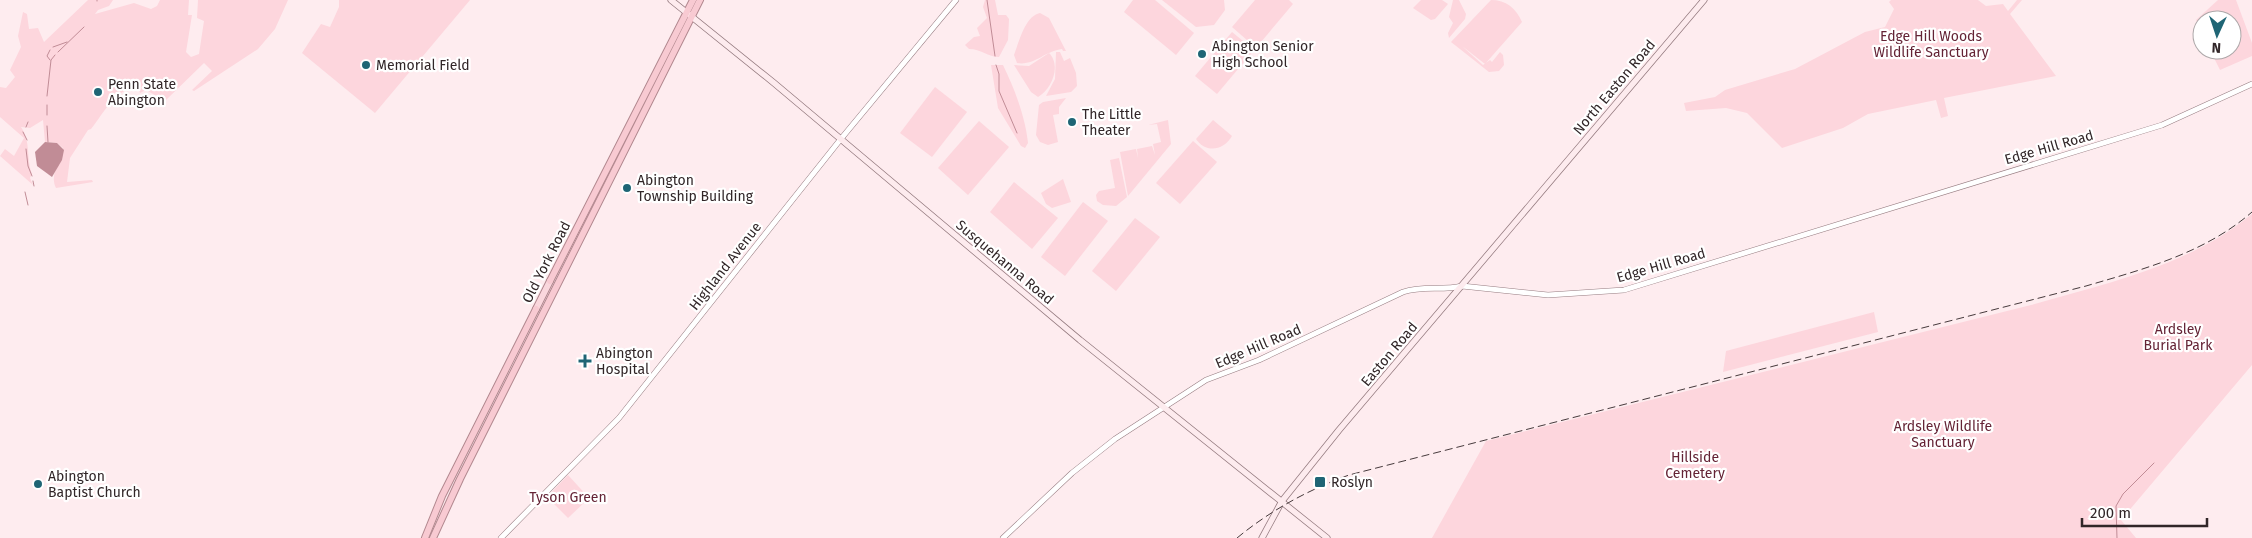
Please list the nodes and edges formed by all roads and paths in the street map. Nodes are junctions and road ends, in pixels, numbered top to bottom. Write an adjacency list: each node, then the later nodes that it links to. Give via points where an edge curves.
1 (671, 0): 6 (main road, Susquehanna Road)
2 (693, 0): 6 (highway, Old York Road)
3 (700, 0): 6 (highway, Old York Road)
4 (956, 0): 8 (street, Highland Avenue)
5 (1704, 0): 9 (main road, North Easton Road)
6 (689, 13): 8 (main road, Susquehanna Road); 10 (highway, Old York Road); 16 (highway, Old York Road)
7 (2252, 84): 11 (street, Edge Hill Road, via 2162,125 1624,290 1548,295)
8 (840, 140): 13 (main road, Susquehanna Road); 17 (street, Highland Avenue, via 619,418)
9 (1543, 190): 11 (main road, Easton Road)
10 (550, 281): 12 (main road, Old York Road)
11 (1462, 286): 13 (street, Edge Hill Road, via 1404,292 1258,360 1212,377); 14 (main road, Easton Road)
12 (536, 309): 15 (highway, Old York Road, via 442,496)
13 (1164, 407): 14 (main road, Susquehanna Road); 18 (street, Edge Hill Road, via 1115,439 1072,473)
14 (1282, 501): 19 (main road, Easton Road); 20 (main road, Susquehanna Road)
15 (425, 538)
16 (433, 538)
17 (501, 538)
18 (1003, 538)
19 (1262, 538)
20 (1327, 538)

